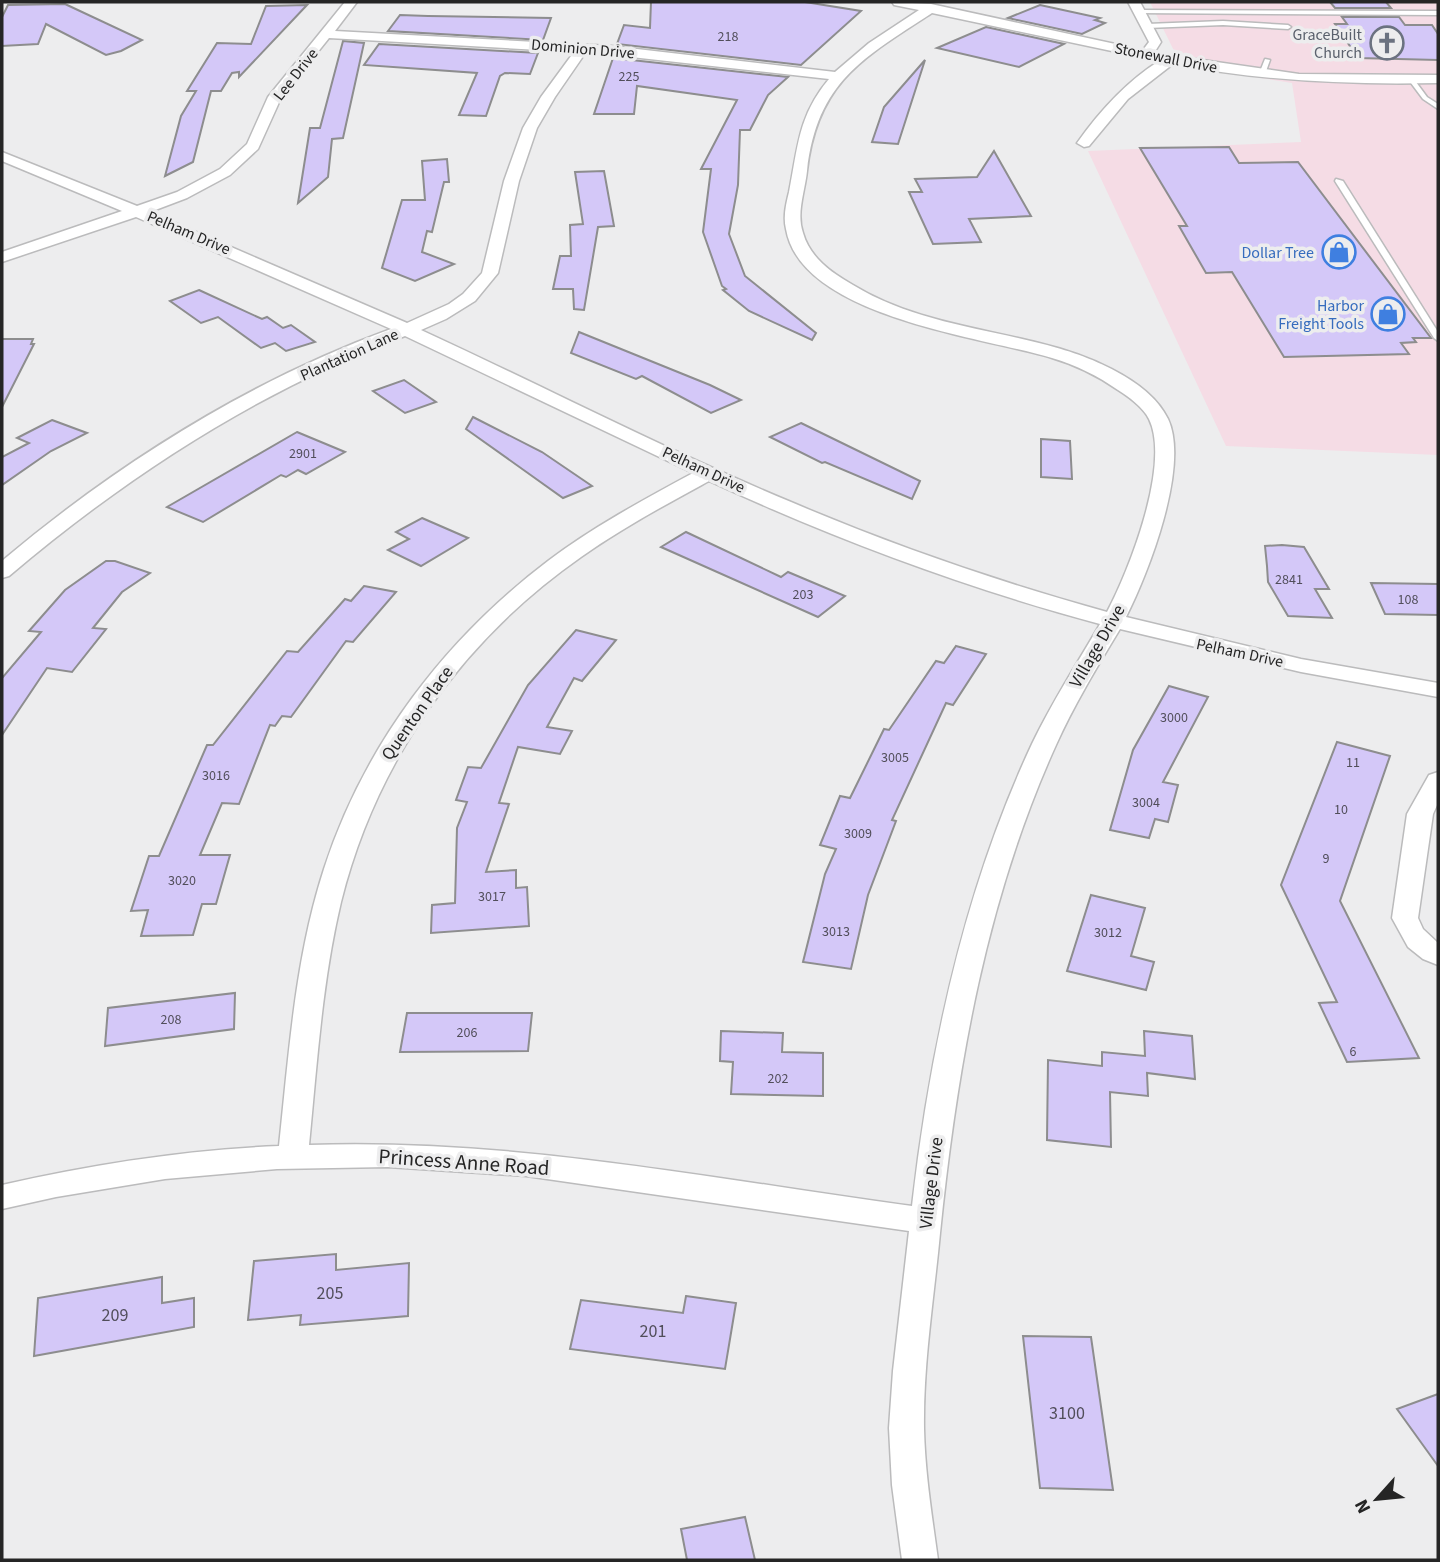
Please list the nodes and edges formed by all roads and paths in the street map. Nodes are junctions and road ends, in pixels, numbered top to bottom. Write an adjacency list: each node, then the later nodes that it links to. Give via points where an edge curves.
1 (351, 2): 10 (street, Lee Drive)
2 (898, 2): 5 (street, Stonewall Drive)
3 (1274, 2): 6 (lane)
4 (1137, 7): 6 (lane); 8 (street)
5 (931, 8): 12 (street, Stonewall Drive); 14 (street, Village Drive)
6 (1283, 13): 7 (lane)
7 (1438, 13)
8 (1147, 26): 9 (lane, via 1223,23); 12 (street, via 1154,42)
9 (1288, 27)
10 (328, 34): 11 (street, Dominion Drive); 21 (street, Lee Drive, via 275,97 247,153 205,184)
11 (583, 48): 14 (street, Dominion Drive); 23 (street, Plantation Lane, via 530,127 487,278 464,302)
12 (1147, 54): 13 (street, Stonewall Drive)
13 (1172, 59): 15 (street, Stonewall Drive, via 1264,67 1317,79); 18 (street, via 1122,95)
14 (837, 76): 27 (street, Village Drive, via 813,112 806,134 793,222 801,248 812,263 848,290 901,314 1048,350 1090,365 1138,396 1160,421 1160,489 1143,551)
15 (1411, 79): 16 (street, Stonewall Drive); 17 (lane, via 1424,98)
16 (1438, 79)
17 (1438, 107)
18 (1084, 143)
19 (2, 156): 21 (street, Pelham Drive)
20 (1339, 181): 24 (lane)
21 (138, 211): 22 (street, Lee Drive); 23 (street, Pelham Drive)
22 (2, 257)
23 (405, 329): 25 (street, Pelham Drive); 26 (street, Plantation Lane, via 306,372 163,451 62,521)
24 (1438, 338)
25 (710, 472): 27 (street, Pelham Drive, via 897,552); 31 (street, Quenton Place, via 599,536 527,588 459,655 399,733 352,827 325,915)
26 (2, 572)
27 (1113, 621): 28 (street, Pelham Drive, via 1277,661); 33 (street, Village Drive, via 1048,738 998,861 968,969 941,1105)
28 (1438, 690)
29 (1438, 780): 30 (street, via 1420,814 1405,918 1418,942)
30 (1438, 955)
31 (293, 1157): 32 (street, Princess Anne Road, via 144,1171); 33 (street, Princess Anne Road, via 501,1161)
32 (2, 1197)
33 (925, 1221): 34 (street, Village Drive, via 907,1409 909,1487)
34 (920, 1560)

